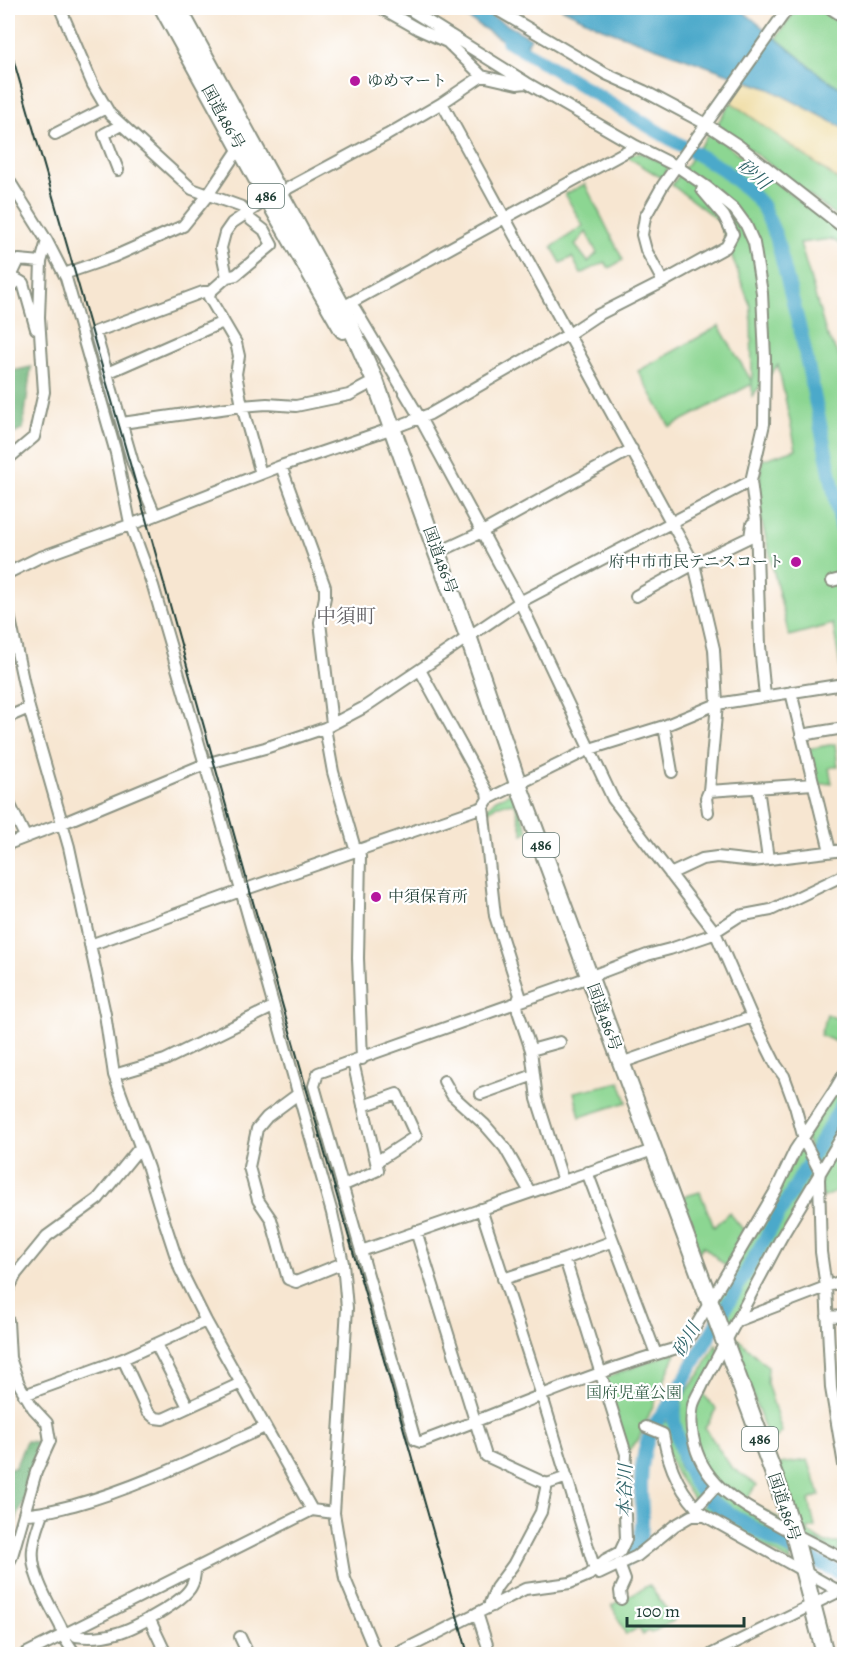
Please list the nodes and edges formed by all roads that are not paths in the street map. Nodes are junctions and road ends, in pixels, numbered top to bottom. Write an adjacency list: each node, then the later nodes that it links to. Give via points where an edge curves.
1 (60, 8): 16 (street)
2 (164, 8): 21 (highway, 国道486号 / 486)
3 (178, 8): 26 (highway, 国道486号 / 486)
4 (381, 8): 11 (street)
5 (389, 8): 11 (street)
6 (407, 8): 12 (street)
7 (494, 8): 17 (street, via 606,74)
8 (788, 8): 17 (street)
9 (831, 8): 10 (street)
10 (844, 17)
11 (418, 29): 12 (street)
12 (448, 38): 13 (street); 14 (street)
13 (482, 76): 14 (street, via 517,84); 15 (street)
14 (527, 82): 20 (street)
15 (442, 103): 26 (street); 28 (street)
16 (106, 108): 18 (street); 19 (street)
17 (707, 124): 22 (street); 29 (street)
18 (122, 125): 23 (street, via 104,134); 25 (street, via 192,189)
19 (55, 134)
20 (636, 146): 22 (street); 28 (street)
21 (240, 147): 25 (street); 26 (highway, 国道486号 / 486)
22 (680, 163): 35 (street, via 645,217 642,235 661,278); 35 (street, via 724,216 732,234 726,247); 52 (street, via 735,210 753,243 762,292 765,358 764,424)
23 (118, 170)
24 (8, 179): 30 (street)
25 (208, 195): 27 (street, via 242,207); 32 (street, via 183,226)
26 (274, 196): 27 (street); 38 (highway, 国道486号 / 486)
27 (247, 214): 33 (street, via 225,233 221,248); 33 (street, via 264,230 272,245 236,275)
28 (506, 219): 38 (street); 40 (street)
29 (844, 228)
30 (47, 241): 31 (street); 32 (street)
31 (41, 262): 34 (street, via 19,260); 41 (street)
32 (64, 274): 55 (street, via 116,453)
33 (227, 277): 37 (street)
34 (8, 283)
35 (658, 284): 40 (street)
36 (8, 290): 41 (street, via 18,280 23,283)
37 (210, 292): 39 (street); 42 (street, via 95,332)
38 (337, 310): 43 (highway, 国道486号 / 486); 45 (street, via 355,309)
39 (223, 322): 42 (street); 44 (street, via 239,356 236,374)
40 (569, 334): 45 (street); 48 (street)
41 (41, 340): 49 (street, via 44,392 34,437)
42 (107, 373): 46 (street)
43 (375, 381): 44 (street, via 349,395 296,406); 47 (highway, 国道486号 / 486)
44 (242, 406): 46 (street); 51 (street)
45 (420, 418): 47 (street); 57 (street)
46 (122, 423): 53 (street, via 133,463)
47 (393, 429): 50 (street); 58 (highway, 国道486号 / 486)
48 (632, 449): 56 (street); 57 (street)
49 (8, 459)
50 (281, 466): 51 (street); 74 (street, via 325,587 320,622)
51 (261, 474): 53 (street)
52 (751, 481): 54 (street); 56 (street)
53 (155, 515): 55 (street)
54 (756, 521): 59 (street, via 750,537); 70 (street)
55 (130, 523): 60 (street); 79 (street, via 153,586)
56 (672, 523): 59 (street); 64 (street)
57 (482, 532): 58 (street); 64 (street)
58 (436, 553): 66 (highway, 国道486号 / 486)
59 (694, 564): 63 (street); 71 (street, via 714,650)
60 (8, 573)
61 (844, 578): 62 (street)
62 (832, 581)
63 (636, 596)
64 (520, 602): 66 (street); 78 (street)
65 (8, 610): 72 (street)
66 (468, 636): 67 (street); 81 (highway, 国道486号 / 486)
67 (420, 670): 74 (street); 86 (street, via 486,792)
68 (844, 684): 69 (street)
69 (791, 692): 70 (street); 77 (street)
70 (765, 696): 71 (street)
71 (717, 704): 75 (street); 84 (street)
72 (29, 708): 73 (street); 88 (street)
73 (8, 717)
74 (328, 726): 79 (street); 92 (street, via 333,772)
75 (663, 726): 78 (street); 80 (street)
76 (844, 729): 77 (street)
77 (801, 735): 82 (street)
78 (590, 749): 81 (street); 95 (street, via 612,799)
79 (205, 764): 88 (street); 97 (street)
80 (672, 772)
81 (518, 784): 86 (street); 100 (highway, 国道486号 / 486)
82 (813, 784): 83 (street); 93 (street)
83 (758, 788): 84 (street); 94 (street)
84 (709, 790): 87 (street)
85 (8, 801): 89 (street)
86 (485, 803): 92 (street); 101 (street, via 495,916 520,995)
87 (708, 812)
88 (63, 823): 89 (street); 99 (street)
89 (26, 836): 90 (street)
90 (8, 844)
91 (844, 850): 93 (street)
92 (358, 851): 97 (street); 106 (street)
93 (830, 851): 94 (street)
94 (768, 859): 95 (street, via 702,859)
95 (670, 874): 98 (street)
96 (844, 875): 98 (street, via 771,910 739,916)
97 (241, 891): 99 (street); 102 (street)
98 (715, 932): 100 (street); 103 (street)
99 (90, 945): 109 (street)
100 (589, 977): 101 (street); 107 (highway, 国道486号 / 486)
101 (517, 1003): 105 (street); 106 (street)
102 (273, 1007): 109 (street, via 165,1060); 112 (street)
103 (752, 1017): 107 (street); 116 (street, via 784,1076)
104 (560, 1042): 105 (street)
105 (531, 1050): 110 (street)
106 (357, 1060): 114 (street); 123 (street, via 318,1073 314,1086)
107 (621, 1064): 118 (highway, 国道486号 / 486)
108 (844, 1074): 116 (street)
109 (114, 1075): 117 (street)
110 (534, 1075): 113 (street); 122 (street, via 537,1099)
111 (444, 1081): 124 (street, via 452,1095 505,1148)
112 (298, 1094): 130 (street); 130 (street, via 257,1129 249,1167 258,1200 271,1219 288,1279 296,1282)
113 (482, 1094)
114 (363, 1106): 119 (street); 119 (street, via 397,1094 416,1136)
115 (844, 1133): 120 (street)
116 (804, 1140): 120 (street); 135 (street)
117 (141, 1149): 134 (street, via 98,1199 47,1236); 139 (street, via 180,1269)
118 (653, 1150): 121 (street); 135 (highway, 国道486号 / 486)
119 (376, 1162): 123 (street, via 378,1170)
120 (820, 1172): 133 (street, via 821,1252); 140 (street)
121 (587, 1173): 122 (street); 127 (street)
122 (563, 1181): 124 (street)
123 (342, 1186): 128 (street)
124 (530, 1192): 125 (street)
125 (481, 1209): 126 (street); 131 (street)
126 (417, 1231): 128 (street); 150 (street)
127 (613, 1241): 129 (street); 143 (street)
128 (361, 1251): 150 (street, via 415,1440 421,1442)
129 (565, 1259): 131 (street); 145 (street)
130 (343, 1263): 160 (street, via 347,1308)
131 (503, 1279): 148 (street)
132 (844, 1280): 133 (street)
133 (826, 1287): 136 (street); 140 (street)
134 (8, 1290)
135 (711, 1305): 142 (highway, 国道486号 / 486); 143 (street, via 684,1346)
136 (827, 1316): 137 (street); 153 (street, via 831,1388)
137 (844, 1317)
138 (8, 1321): 147 (street, via 10,1358)
139 (206, 1321): 141 (street); 146 (street)
140 (737, 1321): 142 (street)
141 (156, 1344): 144 (street); 149 (street)
142 (726, 1344): 156 (street, via 693,1405 691,1427 703,1467); 163 (highway, 国道486号 / 486)
143 (656, 1354): 145 (street)
144 (123, 1359): 147 (street); 149 (street, via 147,1411 155,1418 163,1419)
145 (600, 1374): 148 (street); 168 (street, via 626,1454 626,1539 620,1552)
146 (241, 1383): 149 (street); 151 (street)
147 (24, 1395): 161 (street, via 46,1423 50,1441)
148 (542, 1396): 150 (street); 154 (street)
149 (188, 1407)
150 (476, 1422): 155 (street, via 486,1456)
151 (265, 1427): 158 (street); 159 (street, via 132,1486)
152 (646, 1427): 157 (street, via 663,1434 675,1476)
153 (844, 1465)
154 (567, 1477): 155 (street); 168 (street)
155 (547, 1484): 173 (street, via 541,1512 496,1588)
156 (717, 1485): 157 (street); 163 (street, via 736,1502)
157 (696, 1508): 162 (street)
158 (312, 1510): 160 (street); 167 (street)
159 (42, 1513): 161 (street); 176 (street, via 32,1551 35,1572 61,1627)
160 (334, 1513): 182 (street, via 345,1580)
161 (24, 1514): 165 (street)
162 (705, 1516): 166 (street, via 691,1516 637,1556); 169 (street)
163 (794, 1534): 164 (street); 169 (highway, 国道486号 / 486)
164 (844, 1559)
165 (8, 1564)
166 (619, 1564): 168 (street, via 599,1574); 171 (street, via 625,1580)
167 (195, 1569): 175 (street, via 191,1588); 176 (street)
168 (595, 1570): 173 (street, via 570,1583 525,1589)
169 (803, 1571): 170 (street); 172 (highway, 国道486号 / 486)
170 (843, 1591): 172 (street)
171 (621, 1599)
172 (812, 1605): 185 (street); 186 (highway, 国道486号 / 486)
173 (492, 1606): 174 (street)
174 (477, 1613): 183 (street); 184 (street)
175 (149, 1618): 176 (street, via 118,1633 89,1638); 180 (street)
176 (68, 1633): 178 (street); 179 (street)
177 (240, 1637): 181 (street)
178 (26, 1654)
179 (75, 1654)
180 (166, 1654)
181 (248, 1654)
182 (376, 1654)
183 (396, 1654)
184 (490, 1654)
185 (716, 1654)
186 (825, 1654)

